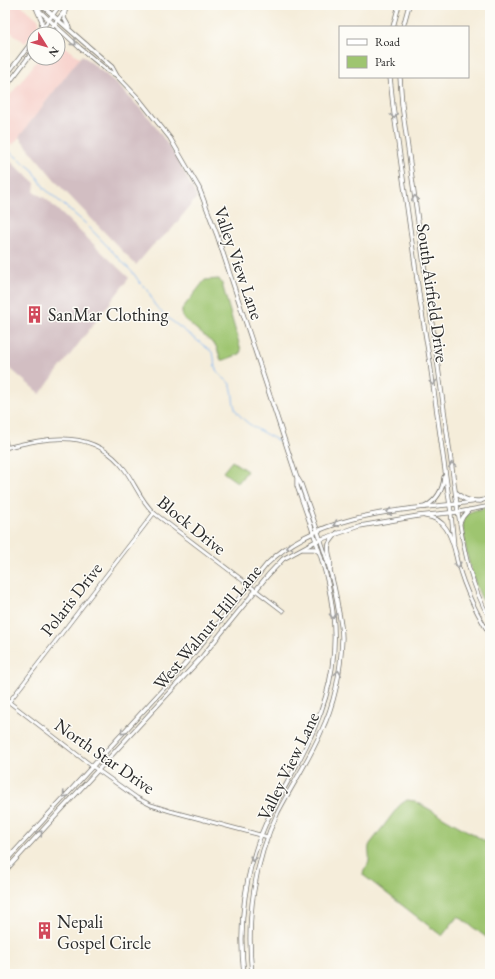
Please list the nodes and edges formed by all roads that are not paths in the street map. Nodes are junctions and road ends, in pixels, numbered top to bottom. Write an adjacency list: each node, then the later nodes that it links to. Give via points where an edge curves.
1 (32, 5): 8 (main road, Valley View Lane)
2 (42, 5): 3 (main road, via 48,8); 10 (main road, Valley View Lane)
3 (56, 5)
4 (60, 5): 10 (main road)
5 (69, 5): 9 (main road)
6 (399, 5): 16 (main road)
7 (409, 5): 17 (main road)
8 (37, 9): 11 (main road, Valley View Lane); 14 (main road, via 42,21)
9 (66, 10): 12 (main road); 18 (main road, via 65,20)
10 (52, 15): 11 (main road); 12 (main road, Valley View Lane)
11 (49, 19): 13 (main road, Valley View Lane); 15 (main road)
12 (58, 20): 13 (main road); 18 (main road, Valley View Lane)
13 (55, 24)
14 (41, 26)
15 (44, 26)
16 (394, 26)
17 (403, 26)
18 (73, 33): 22 (main road, Valley View Lane, via 112,67)
19 (66, 35): 22 (main road, Valley View Lane, one-way to 22)
20 (26, 49): 23 (main road)
21 (26, 60): 26 (main road)
22 (117, 76): 32 (main road, Valley View Lane, via 170,138 199,188 217,235)
23 (5, 77)
24 (390, 78): 28 (main road, South Airfield Drive, one-way to 28)
25 (400, 78): 27 (main road, South Airfield Drive)
26 (5, 88)
27 (406, 131): 28 (main road); 33 (main road, South Airfield Drive, one-way to 27)
28 (397, 132): 31 (main road, South Airfield Drive, one-way to 31)
29 (5, 440): 30 (street)
30 (6, 448): 43 (street, Block Drive, via 62,438 94,445 116,459)
31 (445, 472): 37 (main road, South Airfield Drive); 39 (main road, via 439,494)
32 (297, 478): 45 (main road, Valley View Lane, via 297,486); 47 (main road, Valley View Lane)
33 (456, 492): 35 (main road, via 462,498); 36 (main road, South Airfield Drive)
34 (490, 498): 35 (street, West Walnut Hill Lane)
35 (481, 501): 36 (street, West Walnut Hill Lane)
36 (457, 504): 37 (main road, West Walnut Hill Lane); 42 (main road, South Airfield Drive)
37 (450, 505): 39 (main road, West Walnut Hill Lane); 41 (main road, South Airfield Drive)
38 (490, 506): 40 (street, West Walnut Hill Lane)
39 (423, 508): 47 (main road, West Walnut Hill Lane, one-way to 47, via 345,520)
40 (471, 509): 42 (street, West Walnut Hill Lane); 46 (street)
41 (451, 512): 42 (main road, West Walnut Hill Lane); 44 (main road, West Walnut Hill Lane); 55 (street)
42 (458, 512): 46 (street)
43 (154, 513): 59 (street, Block Drive); 67 (street, Polaris Drive)
44 (418, 516): 48 (main road, West Walnut Hill Lane, via 360,526); 55 (main road, via 433,518 444,526 450,534)
45 (310, 523): 49 (main road, Valley View Lane); 50 (main road, via 307,533)
46 (460, 523): 57 (street, via 465,556)
47 (318, 532): 49 (main road, West Walnut Hill Lane); 51 (main road, Valley View Lane)
48 (338, 533): 51 (main road, West Walnut Hill Lane); 56 (main road, via 328,546)
49 (313, 534): 50 (main road, West Walnut Hill Lane); 52 (main road, Valley View Lane)
50 (302, 538): 59 (main road, West Walnut Hill Lane, one-way to 59, via 277,555)
51 (321, 539): 52 (main road, West Walnut Hill Lane); 56 (main road, Valley View Lane)
52 (316, 541): 53 (main road, West Walnut Hill Lane); 54 (main road, Valley View Lane)
53 (294, 552): 54 (main road, via 311,548); 60 (main road, West Walnut Hill Lane, via 283,559)
54 (319, 552): 72 (main road, Valley View Lane, one-way to 72, via 331,593 334,616 329,687 315,729)
55 (456, 554): 58 (street, one-way to 58)
56 (330, 570): 73 (main road, Valley View Lane, one-way to 56, via 278,812 322,732 334,697 342,637)
57 (472, 579): 58 (street); 62 (street)
58 (463, 582): 63 (street)
59 (250, 586): 60 (street, Block Drive); 64 (main road, West Walnut Hill Lane)
60 (255, 590): 61 (street, Block Drive); 65 (main road, West Walnut Hill Lane)
61 (283, 612)
62 (490, 619)
63 (490, 635)
64 (178, 673): 65 (main road); 68 (main road, West Walnut Hill Lane)
65 (183, 677): 69 (main road, West Walnut Hill Lane)
66 (5, 698): 67 (street, North Star Drive)
67 (9, 702): 70 (street, North Star Drive)
68 (140, 714): 69 (main road); 70 (main road, West Walnut Hill Lane, one-way to 70)
69 (145, 719): 71 (main road, West Walnut Hill Lane)
70 (92, 766): 71 (street, North Star Drive); 74 (main road, West Walnut Hill Lane, one-way to 74)
71 (98, 770): 72 (street, North Star Drive, via 126,791 152,805); 76 (main road, West Walnut Hill Lane, one-way to 71)
72 (261, 835): 73 (street, North Star Drive); 78 (main road, Valley View Lane, one-way to 78, via 250,869 243,910 241,940)
73 (268, 837): 79 (main road, Valley View Lane, via 259,864 251,910)
74 (9, 857): 75 (main road, West Walnut Hill Lane); 76 (main road)
75 (5, 862)
76 (13, 862): 77 (main road, West Walnut Hill Lane)
77 (5, 871)
78 (244, 974)
79 (252, 974)

